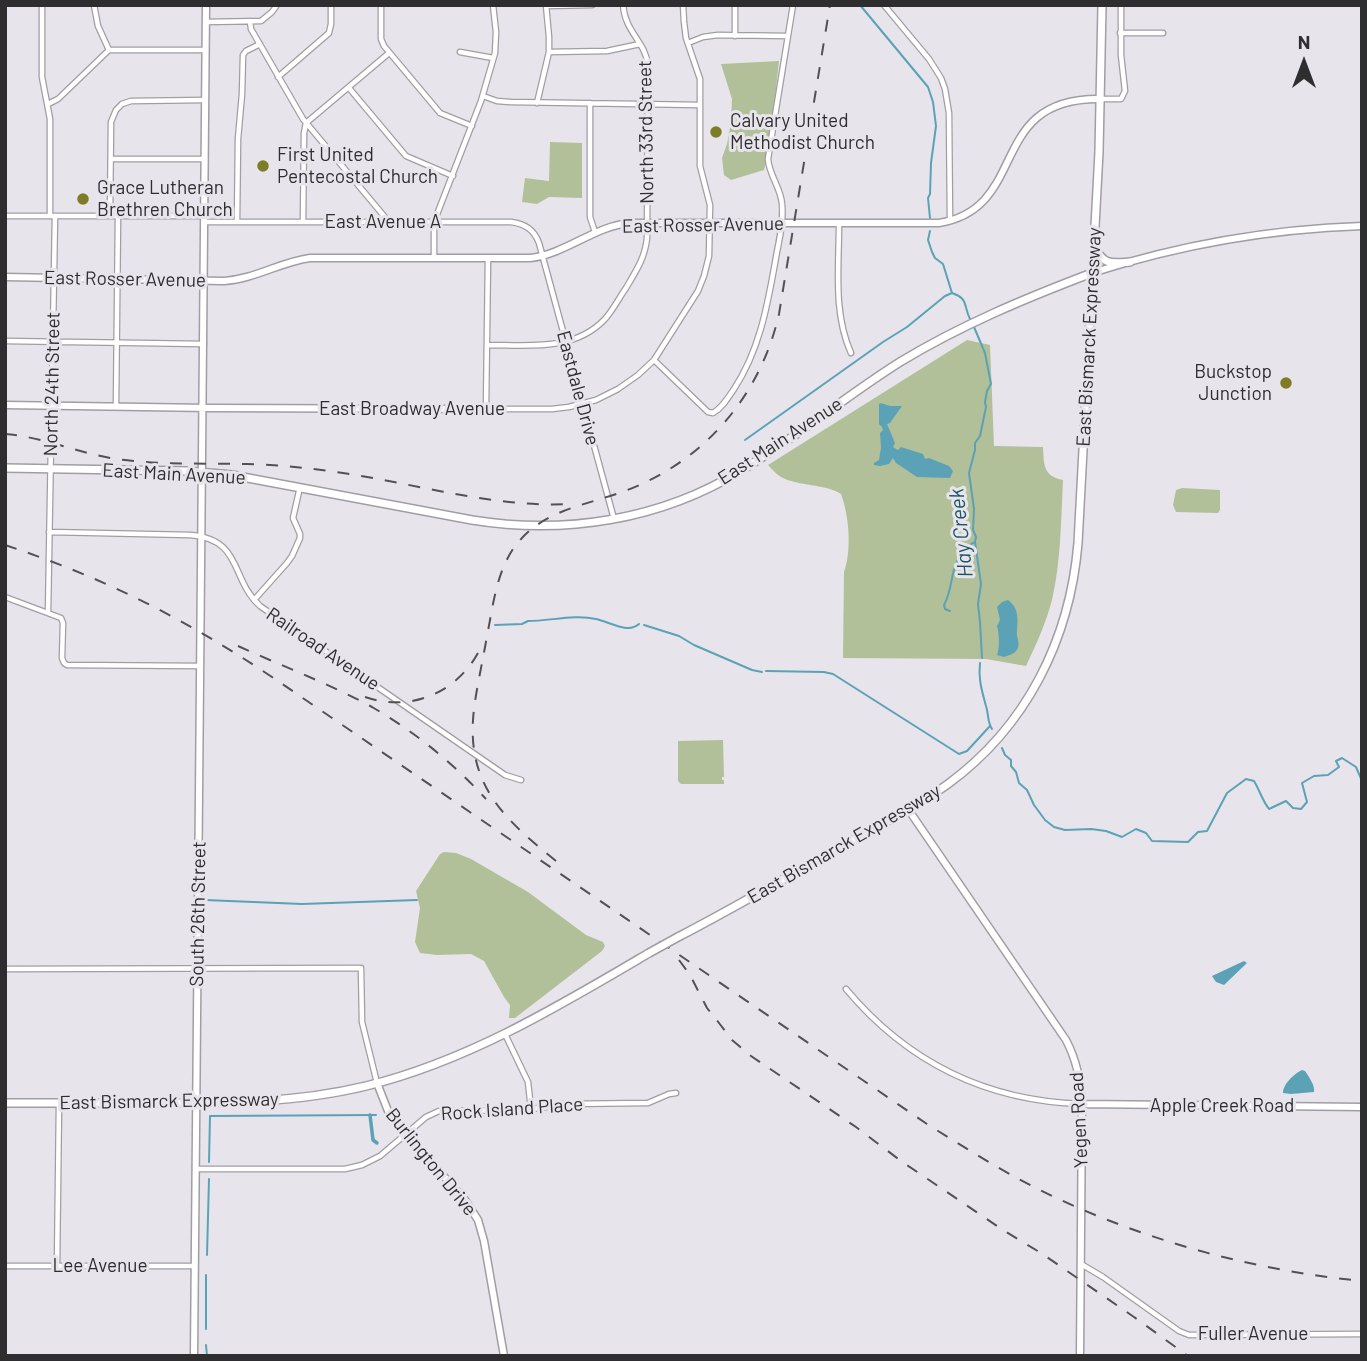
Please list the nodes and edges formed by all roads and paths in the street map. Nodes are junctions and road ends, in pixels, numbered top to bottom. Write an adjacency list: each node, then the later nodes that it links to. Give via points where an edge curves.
1 (42, 5): 39 (street, North 24th Street, via 42,77)
2 (94, 5): 26 (street)
3 (206, 5): 17 (street, South 26th Street)
4 (331, 5): 32 (street, via 327,35)
5 (382, 5): 30 (street, via 382,43)
6 (493, 5): 31 (street)
7 (592, 5): 16 (street)
8 (623, 5): 25 (street, North 33rd Street, via 626,23)
9 (684, 5): 23 (street, East Broadway Avenue)
10 (735, 5): 21 (street)
11 (793, 5): 22 (street)
12 (884, 5): 52 (street, via 929,59 945,89)
13 (1102, 5): 35 (main road, East Bismarck Expressway)
14 (1121, 5): 19 (street)
15 (276, 6): 18 (street, via 264,19)
16 (546, 6): 29 (street)
17 (206, 22): 18 (street); 27 (street, South 26th Street)
18 (250, 22): 24 (street)
19 (1120, 33): 20 (street); 35 (street, via 1125,94 1121,99)
20 (1163, 33)
21 (735, 36): 22 (street); 23 (street, via 708,36)
22 (788, 36): 59 (street, via 768,162 781,198)
23 (688, 43): 41 (street, East Broadway Avenue, via 700,79)
24 (260, 44): 32 (street); 53 (street, via 243,53)
25 (640, 44): 29 (street, via 607,51); 40 (street, North 33rd Street, via 648,61)
26 (108, 50): 27 (street); 39 (street)
27 (206, 50): 36 (street, South 26th Street)
28 (460, 52): 31 (street)
29 (549, 52): 37 (street)
30 (389, 53): 33 (street); 43 (street, via 440,113)
31 (493, 58): 34 (street)
32 (278, 77): 42 (street)
33 (349, 88): 42 (street); 46 (street, via 406,156)
34 (483, 96): 37 (street, via 501,102); 43 (street)
35 (1101, 99): 52 (street, East Rosser Avenue, via 1065,102 1039,115 1019,138 989,196 971,212); 63 (main road, East Bismarck Expressway)
36 (206, 100): 44 (street, via 126,102 111,122); 45 (street, South 26th Street)
37 (537, 103): 38 (street)
38 (590, 103): 40 (street); 62 (street, via 590,217)
39 (48, 104): 48 (street, North 24th Street)
40 (648, 104): 41 (street); 57 (street, North 33rd Street)
41 (700, 105): 58 (street, East Broadway Avenue, via 700,166 709,197)
42 (306, 123): 54 (street); 55 (street)
43 (472, 126): 46 (street)
44 (111, 159): 45 (street); 49 (street)
45 (205, 159): 51 (street, South 26th Street)
46 (453, 176): 56 (street)
47 (5, 216): 48 (street, East Avenue A)
48 (52, 216): 49 (street, East Avenue A); 70 (street, North 24th Street)
49 (110, 216): 50 (street, East Avenue A)
50 (118, 216): 51 (street, East Avenue A); 71 (street)
51 (204, 219): 53 (street, East Avenue A); 72 (street, South 26th Street)
52 (950, 221): 60 (street, East Rosser Avenue)
53 (237, 222): 54 (street, East Avenue A)
54 (303, 222): 55 (street, East Avenue A)
55 (389, 222): 56 (street, East Avenue A)
56 (435, 222): 64 (street, East Avenue A, via 521,224 536,236); 65 (street)
57 (647, 223): 58 (street, East Rosser Avenue); 62 (street, East Rosser Avenue, via 620,224); 76 (street, North 33rd Street, via 642,259 611,311 590,332)
58 (710, 223): 59 (street, East Rosser Avenue); 80 (street, East Broadway Avenue, via 709,256 701,285)
59 (782, 224): 60 (street, East Rosser Avenue); 80 (street, via 758,341 717,411 708,412)
60 (839, 224): 79 (street, via 840,318)
61 (1362, 226): 67 (street, East Main Avenue, via 1249,237)
62 (595, 232): 64 (street, East Rosser Avenue)
63 (1094, 245): 67 (main road, via 1103,260); 68 (main road, East Bismarck Expressway)
64 (542, 256): 66 (street, East Rosser Avenue); 76 (street, Eastdale Drive)
65 (434, 258): 66 (street, East Rosser Avenue); 72 (street, East Rosser Avenue, via 310,258 238,279)
66 (488, 258): 78 (street)
67 (1130, 262): 68 (street, East Main Avenue)
68 (1093, 273): 91 (main road, East Main Avenue, via 932,344 729,478 668,505); 99 (main road, East Bismarck Expressway, via 1078,543 1060,634 1032,692 1000,736 954,779)
69 (5, 277): 70 (street, East Rosser Avenue)
70 (54, 278): 71 (street, East Rosser Avenue); 74 (street, North 24th Street)
71 (117, 279): 72 (street, East Rosser Avenue); 75 (street)
72 (204, 281): 77 (street, South 26th Street)
73 (5, 341): 74 (street)
74 (53, 341): 75 (street); 83 (street, North 24th Street)
75 (116, 342): 77 (street); 84 (street)
76 (566, 343): 78 (street); 81 (street, Eastdale Drive)
77 (204, 344): 85 (street, South 26th Street)
78 (487, 345): 86 (street)
79 (851, 353)
80 (654, 360): 81 (street, East Broadway Avenue, via 618,389)
81 (583, 404): 86 (street, East Broadway Avenue); 91 (street, Eastdale Drive)
82 (5, 405): 83 (street, East Broadway Avenue)
83 (51, 405): 84 (street, East Broadway Avenue); 88 (street, North 24th Street)
84 (116, 406): 85 (street, East Broadway Avenue)
85 (203, 408): 86 (street, East Broadway Avenue); 89 (street, South 26th Street)
86 (486, 409)
87 (5, 468): 88 (main road, East Main Avenue)
88 (50, 469): 89 (main road, East Main Avenue); 92 (street, North 24th Street)
89 (203, 472): 90 (main road, East Main Avenue); 93 (street, South 26th Street)
90 (300, 487): 91 (main road, East Main Avenue, via 506,524 556,526); 95 (street, via 293,518 300,538 287,563)
91 (614, 520)
92 (49, 532): 93 (street); 96 (street, North 24th Street)
93 (202, 536): 95 (street, Railroad Avenue, via 227,550); 97 (street, South 26th Street)
94 (5, 597): 96 (street)
95 (254, 600): 98 (street, Railroad Avenue, via 505,775)
96 (48, 613): 97 (street, via 63,623 65,664)
97 (200, 666): 101 (street, South 26th Street)
98 (521, 780)
99 (908, 809): 103 (main road, East Bismarck Expressway, bridge); 109 (street, Yegen Road, via 1066,1040 1078,1070)
100 (5, 970): 101 (street)
101 (197, 970): 104 (street, Burlington Drive, via 361,968 361,1016); 108 (street, South 26th Street)
102 (846, 989): 109 (street, via 897,1041 960,1078 1015,1097)
103 (505, 1034): 104 (main road, East Bismarck Expressway, via 447,1060); 111 (street, via 528,1080)
104 (377, 1083): 108 (main road, East Bismarck Expressway, via 295,1098); 112 (street, Burlington Drive, via 388,1113)
105 (676, 1093): 111 (street, Rock Island Place, via 648,1103 565,1103)
106 (5, 1103): 107 (main road, East Bismarck Expressway)
107 (59, 1103): 108 (main road, East Bismarck Expressway); 116 (street)
108 (196, 1103): 113 (street, South 26th Street)
109 (1082, 1104): 110 (street, Apple Creek Road); 114 (street, Yegen Road)
110 (1362, 1107)
111 (531, 1110): 112 (street, Rock Island Place, via 442,1111 426,1117)
112 (406, 1135): 113 (street, Rock Island Place, via 380,1156 349,1168); 120 (street, Burlington Drive, via 478,1220)
113 (196, 1169): 117 (street, South 26th Street)
114 (1081, 1264): 118 (street, Fuller Avenue, via 1189,1335); 121 (street, Yegen Road)
115 (5, 1266): 116 (street, Lee Avenue)
116 (57, 1266): 117 (street, Lee Avenue)
117 (194, 1266): 119 (street, South 26th Street)
118 (1362, 1334)
119 (194, 1356)
120 (504, 1356)
121 (1080, 1356)

